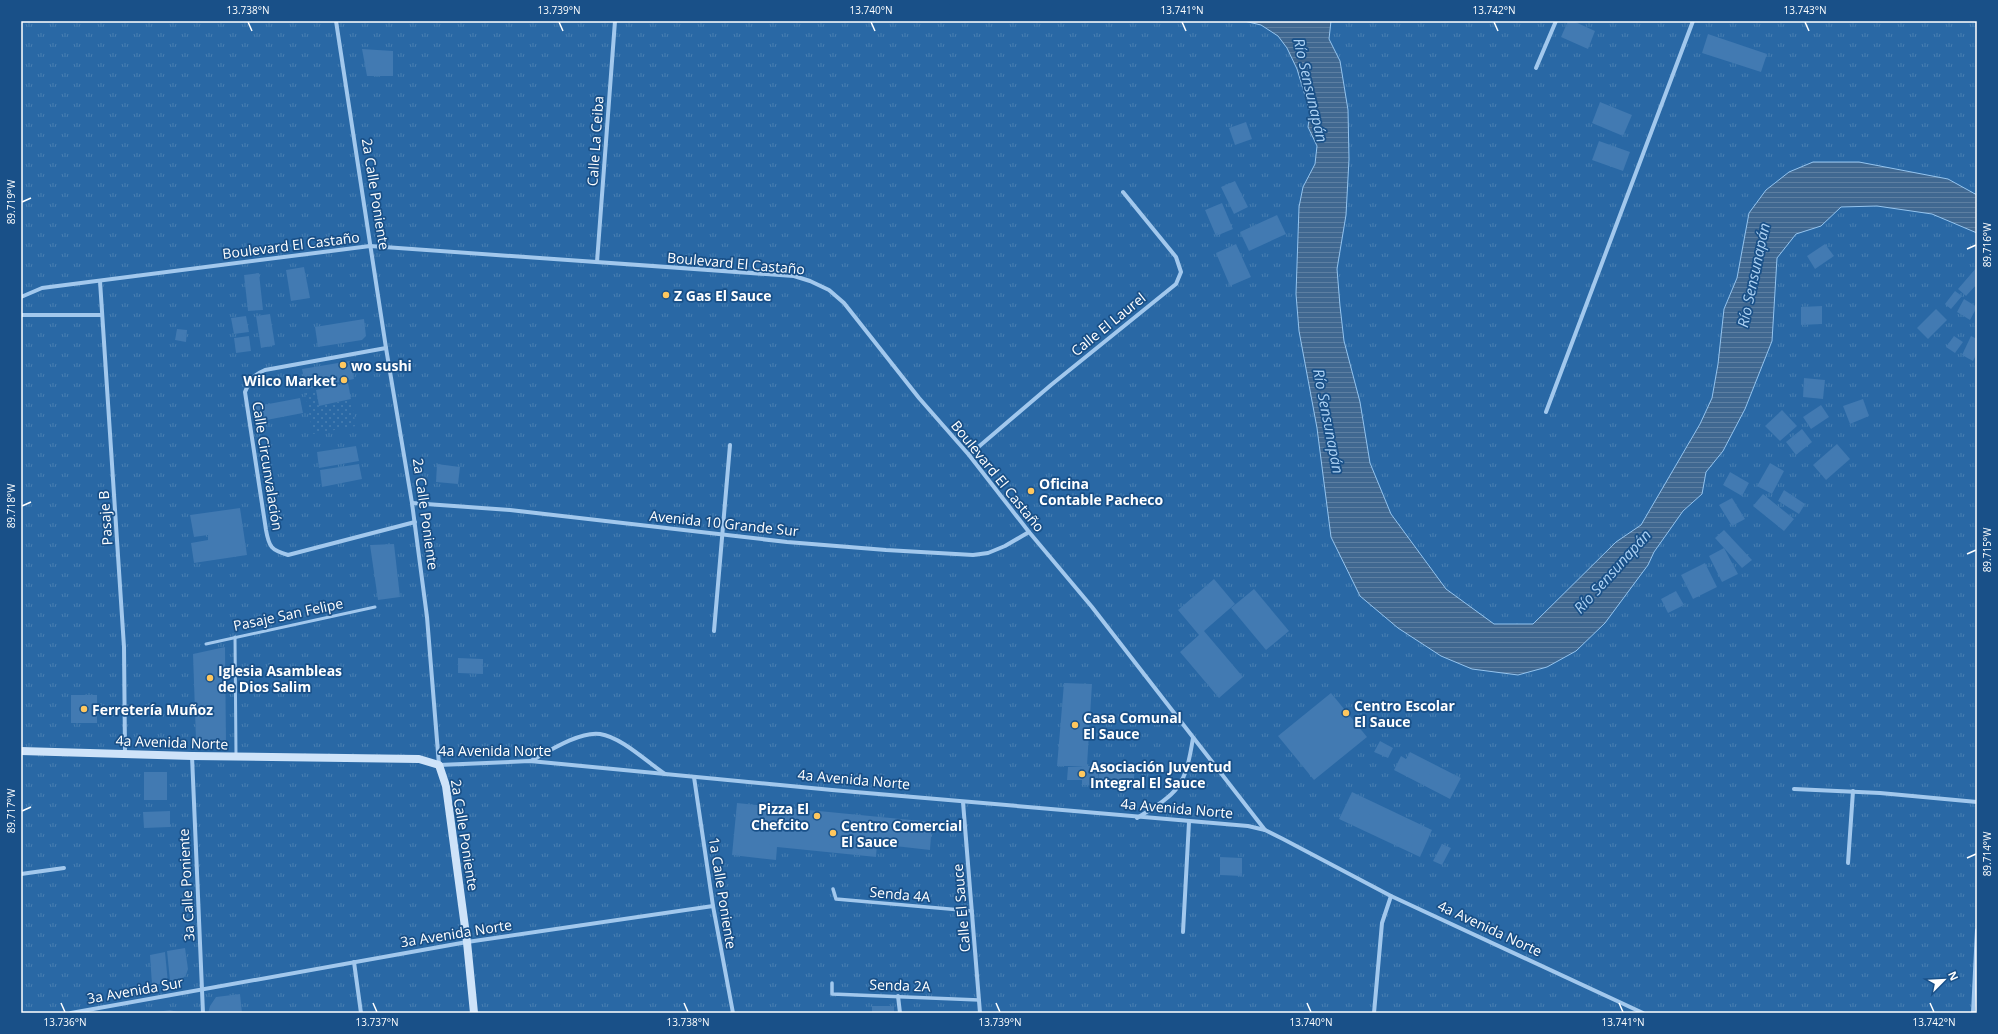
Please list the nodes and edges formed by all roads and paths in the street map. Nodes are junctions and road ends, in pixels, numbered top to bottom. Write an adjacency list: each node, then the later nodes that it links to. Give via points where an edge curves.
1 (336, 21): 7 (street, 2a Calle Poniente)
2 (616, 21): 8 (street, Calle La Ceiba)
3 (1556, 21): 5 (street)
4 (1693, 21): 14 (street)
5 (1536, 68)
6 (1123, 192): 16 (street, Calle El Laurel, via 1176,258 1181,272 1176,284)
7 (370, 246): 8 (street, Boulevard El Castaño); 9 (street, Boulevard El Castaño); 13 (street, 2a Calle Poniente)
8 (597, 262): 16 (street, Boulevard El Castaño, via 794,276 810,280 844,303 919,398)
9 (100, 281): 10 (street, Boulevard El Castaño, via 42,288); 12 (street, Pasaje B)
10 (21, 297)
11 (21, 315): 12 (street)
12 (102, 315): 27 (street, Pasaje B, via 124,647)
13 (386, 348): 17 (street, 2a Calle Poniente); 18 (street, Calle Circunvalación, via 265,370 250,379 245,392 266,530 269,543 275,552 288,555)
14 (1546, 412)
15 (730, 445): 20 (street)
16 (969, 454): 19 (street, Boulevard El Castaño)
17 (412, 503): 18 (street, 2a Calle Poniente); 20 (street, Avenida 10 Grande Sur, via 510,510)
18 (415, 522): 31 (street, 2a Calle Poniente, via 427,617)
19 (1029, 532): 20 (street, Avenida 10 Grande Sur, via 988,553 973,555); 25 (street, Boulevard El Castaño, via 1092,607)
20 (722, 535): 22 (street)
21 (375, 607): 23 (lane, Pasaje San Felipe)
22 (714, 631)
23 (235, 638): 24 (lane, Pasaje San Felipe); 29 (lane)
24 (206, 644)
25 (1193, 738): 38 (street, via 1186,773 1179,787 1165,800); 40 (street, Boulevard El Castaño)
26 (21, 751): 27 (main road, 4a Avenida Norte)
27 (125, 754): 28 (main road, 4a Avenida Norte)
28 (192, 756): 29 (main road, 4a Avenida Norte); 53 (street, 3a Calle Poniente)
29 (236, 756): 31 (main road, 4a Avenida Norte, via 419,759)
30 (530, 761): 31 (street, 4a Avenida Norte); 32 (street, 4a Avenida Norte); 32 (street, via 582,736 599,734 613,738)
31 (439, 765): 50 (main road, 2a Calle Poniente, via 446,786)
32 (666, 774): 33 (street, 4a Avenida Norte)
33 (694, 776): 36 (street, 4a Avenida Norte); 46 (street, 1a Calle Poniente)
34 (1794, 789): 35 (street)
35 (1853, 791): 37 (street); 41 (street)
36 (963, 802): 38 (street, 4a Avenida Norte); 47 (street, Calle El Sauce)
37 (1977, 802)
38 (1137, 818): 39 (street, 4a Avenida Norte)
39 (1189, 822): 40 (street, 4a Avenida Norte, via 1248,826); 49 (street)
40 (1265, 830): 45 (street, 4a Avenida Norte)
41 (1848, 863)
42 (64, 868): 43 (street)
43 (21, 874)
44 (833, 889): 47 (street, Senda 4A, via 836,899)
45 (1391, 896): 63 (street, via 1382,923); 64 (street, 4a Avenida Norte)
46 (713, 906): 50 (street, 3a Avenida Norte); 60 (street, 1a Calle Poniente)
47 (972, 911): 55 (street, Calle El Sauce)
48 (1977, 930): 65 (street)
49 (1183, 932)
50 (467, 942): 51 (street, 3a Avenida Norte); 59 (main road, 2a Calle Poniente)
51 (354, 962): 53 (street, 3a Avenida Norte); 58 (street)
52 (832, 983): 54 (street, Senda 2A, via 832,994)
53 (202, 989): 56 (street, 3a Avenida Sur); 57 (street, 3a Calle Poniente)
54 (898, 996): 55 (street, Senda 2A); 61 (street)
55 (979, 1000): 62 (street, Calle El Sauce)
56 (71, 1013)
57 (203, 1013)
58 (361, 1013)
59 (474, 1013)
60 (733, 1013)
61 (900, 1013)
62 (980, 1013)
63 (1374, 1013)
64 (1643, 1013)
65 (1973, 1013)

